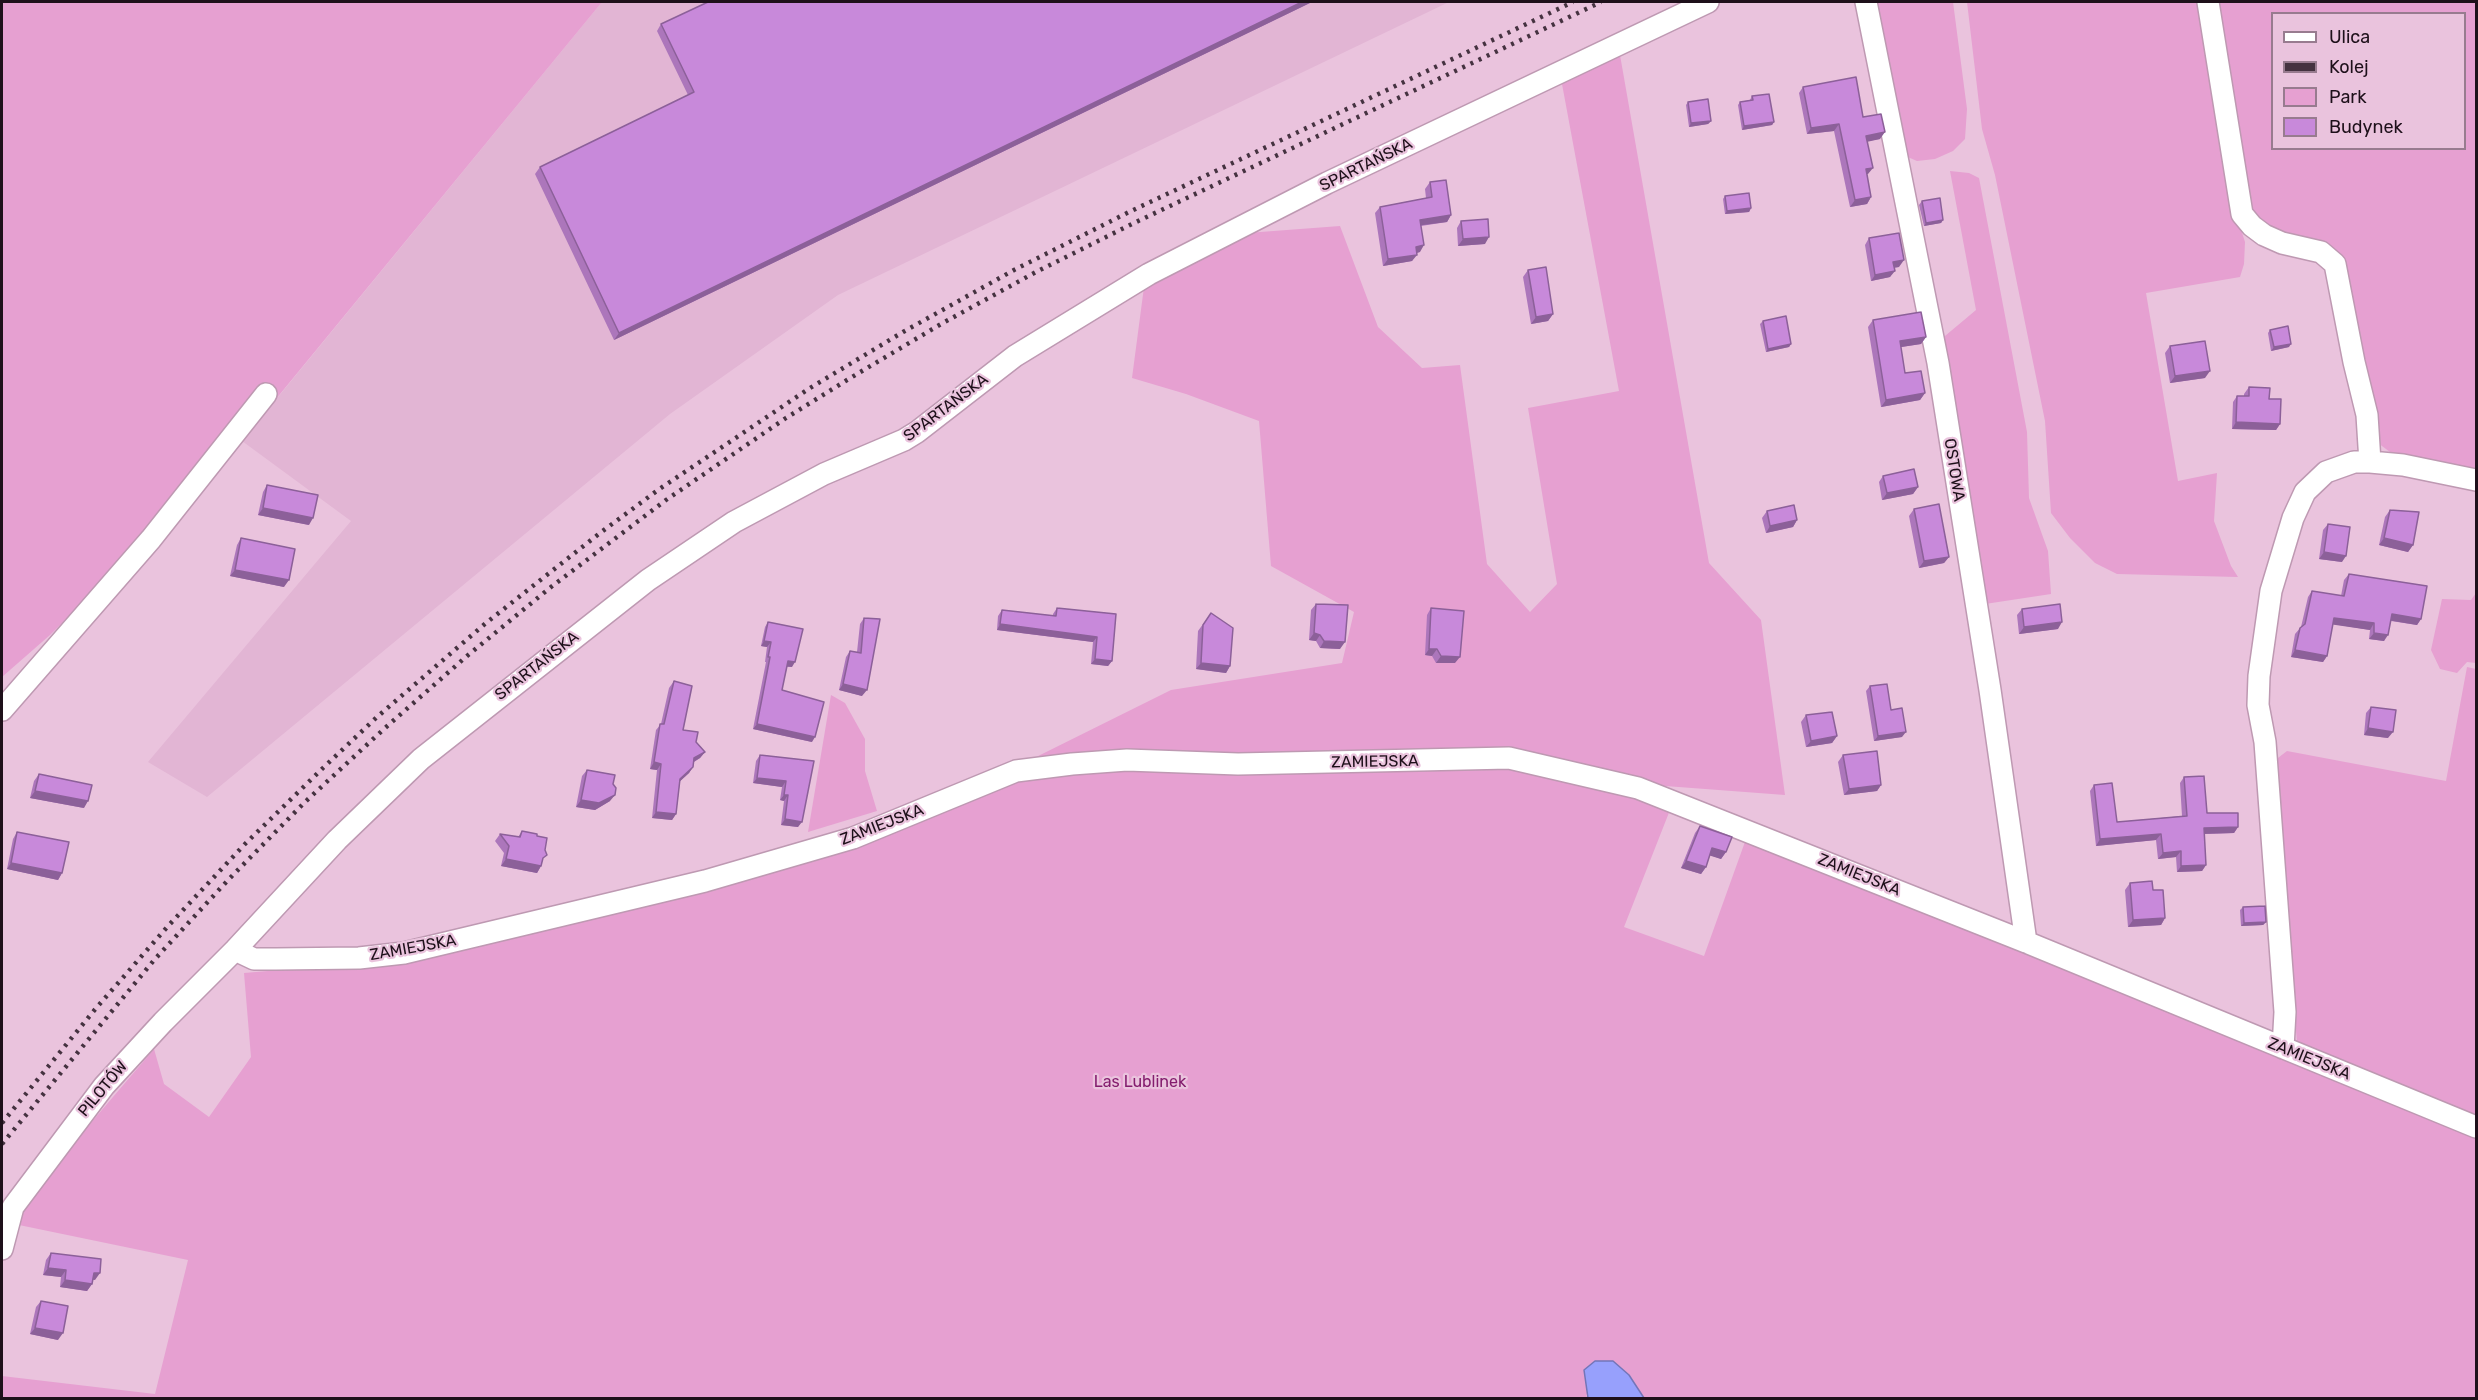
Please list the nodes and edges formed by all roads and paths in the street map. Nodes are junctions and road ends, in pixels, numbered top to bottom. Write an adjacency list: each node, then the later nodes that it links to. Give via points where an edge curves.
1 (1708, 2): 9 (street, SPARTAŃSKA, via 1327,183 1149,274 1006,362 904,440 824,474 718,532 648,580 421,759 337,840)
2 (1866, 2): 8 (street, OSTOWA, via 1938,363)
3 (2208, 2): 5 (street, via 2242,214 2264,235 2321,252 2335,264 2367,415)
4 (266, 394): 7 (street, via 151,539)
5 (2370, 462): 6 (street); 10 (street, via 2354,462 2326,472 2306,492 2293,518 2271,591 2258,705 2265,742 2285,1012)
6 (2476, 480)
7 (2, 710)
8 (2026, 942): 9 (street, ZAMIEJSKA, via 1638,788 1509,758 1238,764 1127,760 1016,771 853,838 705,881 404,953 325,960 254,959); 10 (street, ZAMIEJSKA)
9 (235, 950): 12 (street, PILOTÓW, via 104,1086 13,1207)
10 (2283, 1048): 11 (street, ZAMIEJSKA)
11 (2476, 1127)
12 (2, 1249)

